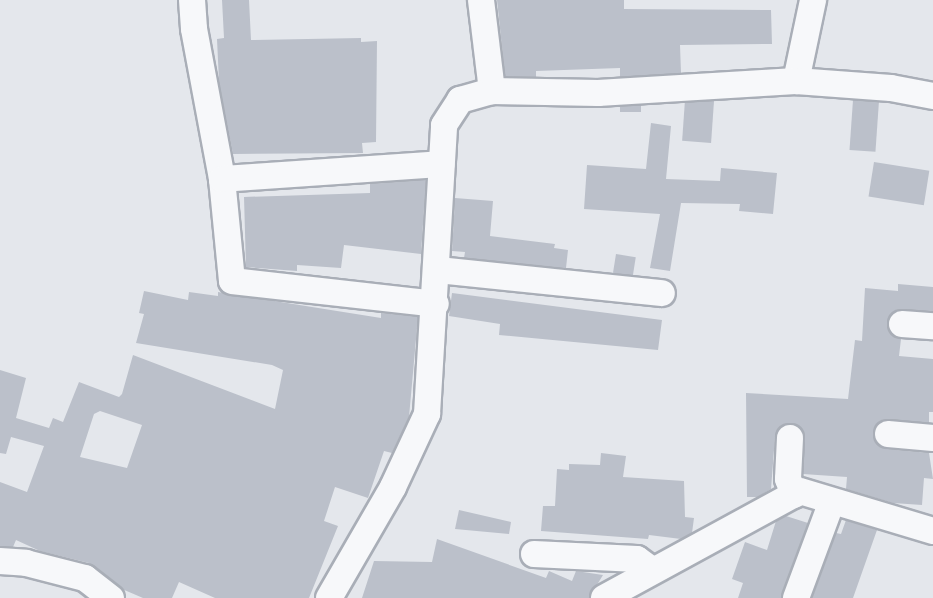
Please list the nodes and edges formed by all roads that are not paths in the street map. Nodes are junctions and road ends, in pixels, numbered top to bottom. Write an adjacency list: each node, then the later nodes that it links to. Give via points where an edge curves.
1 (192, 0): 8 (street)
2 (481, 0): 5 (street)
3 (813, 0): 4 (street)
4 (796, 81): 5 (street, via 598,93); 6 (street, via 891,88)
5 (492, 91): 7 (street, via 460,100 444,125)
6 (933, 96)
7 (441, 164): 8 (street); 9 (street)
8 (222, 179): 11 (street, via 232,282)
9 (438, 270): 10 (street); 11 (street)
10 (662, 293)
11 (436, 304): 24 (street, via 427,414 393,487)
12 (902, 324): 13 (street)
13 (933, 326)
14 (888, 434): 16 (street)
15 (790, 438): 17 (street, via 788,479)
16 (933, 438)
17 (794, 495): 18 (street, via 800,492); 22 (street)
18 (832, 501): 19 (street); 26 (street)
19 (933, 531)
20 (534, 554): 22 (street, via 637,559)
21 (0, 561): 23 (street, via 26,563 85,579)
22 (652, 570): 25 (street)
23 (111, 598)
24 (329, 598)
25 (604, 598)
26 (796, 598)

